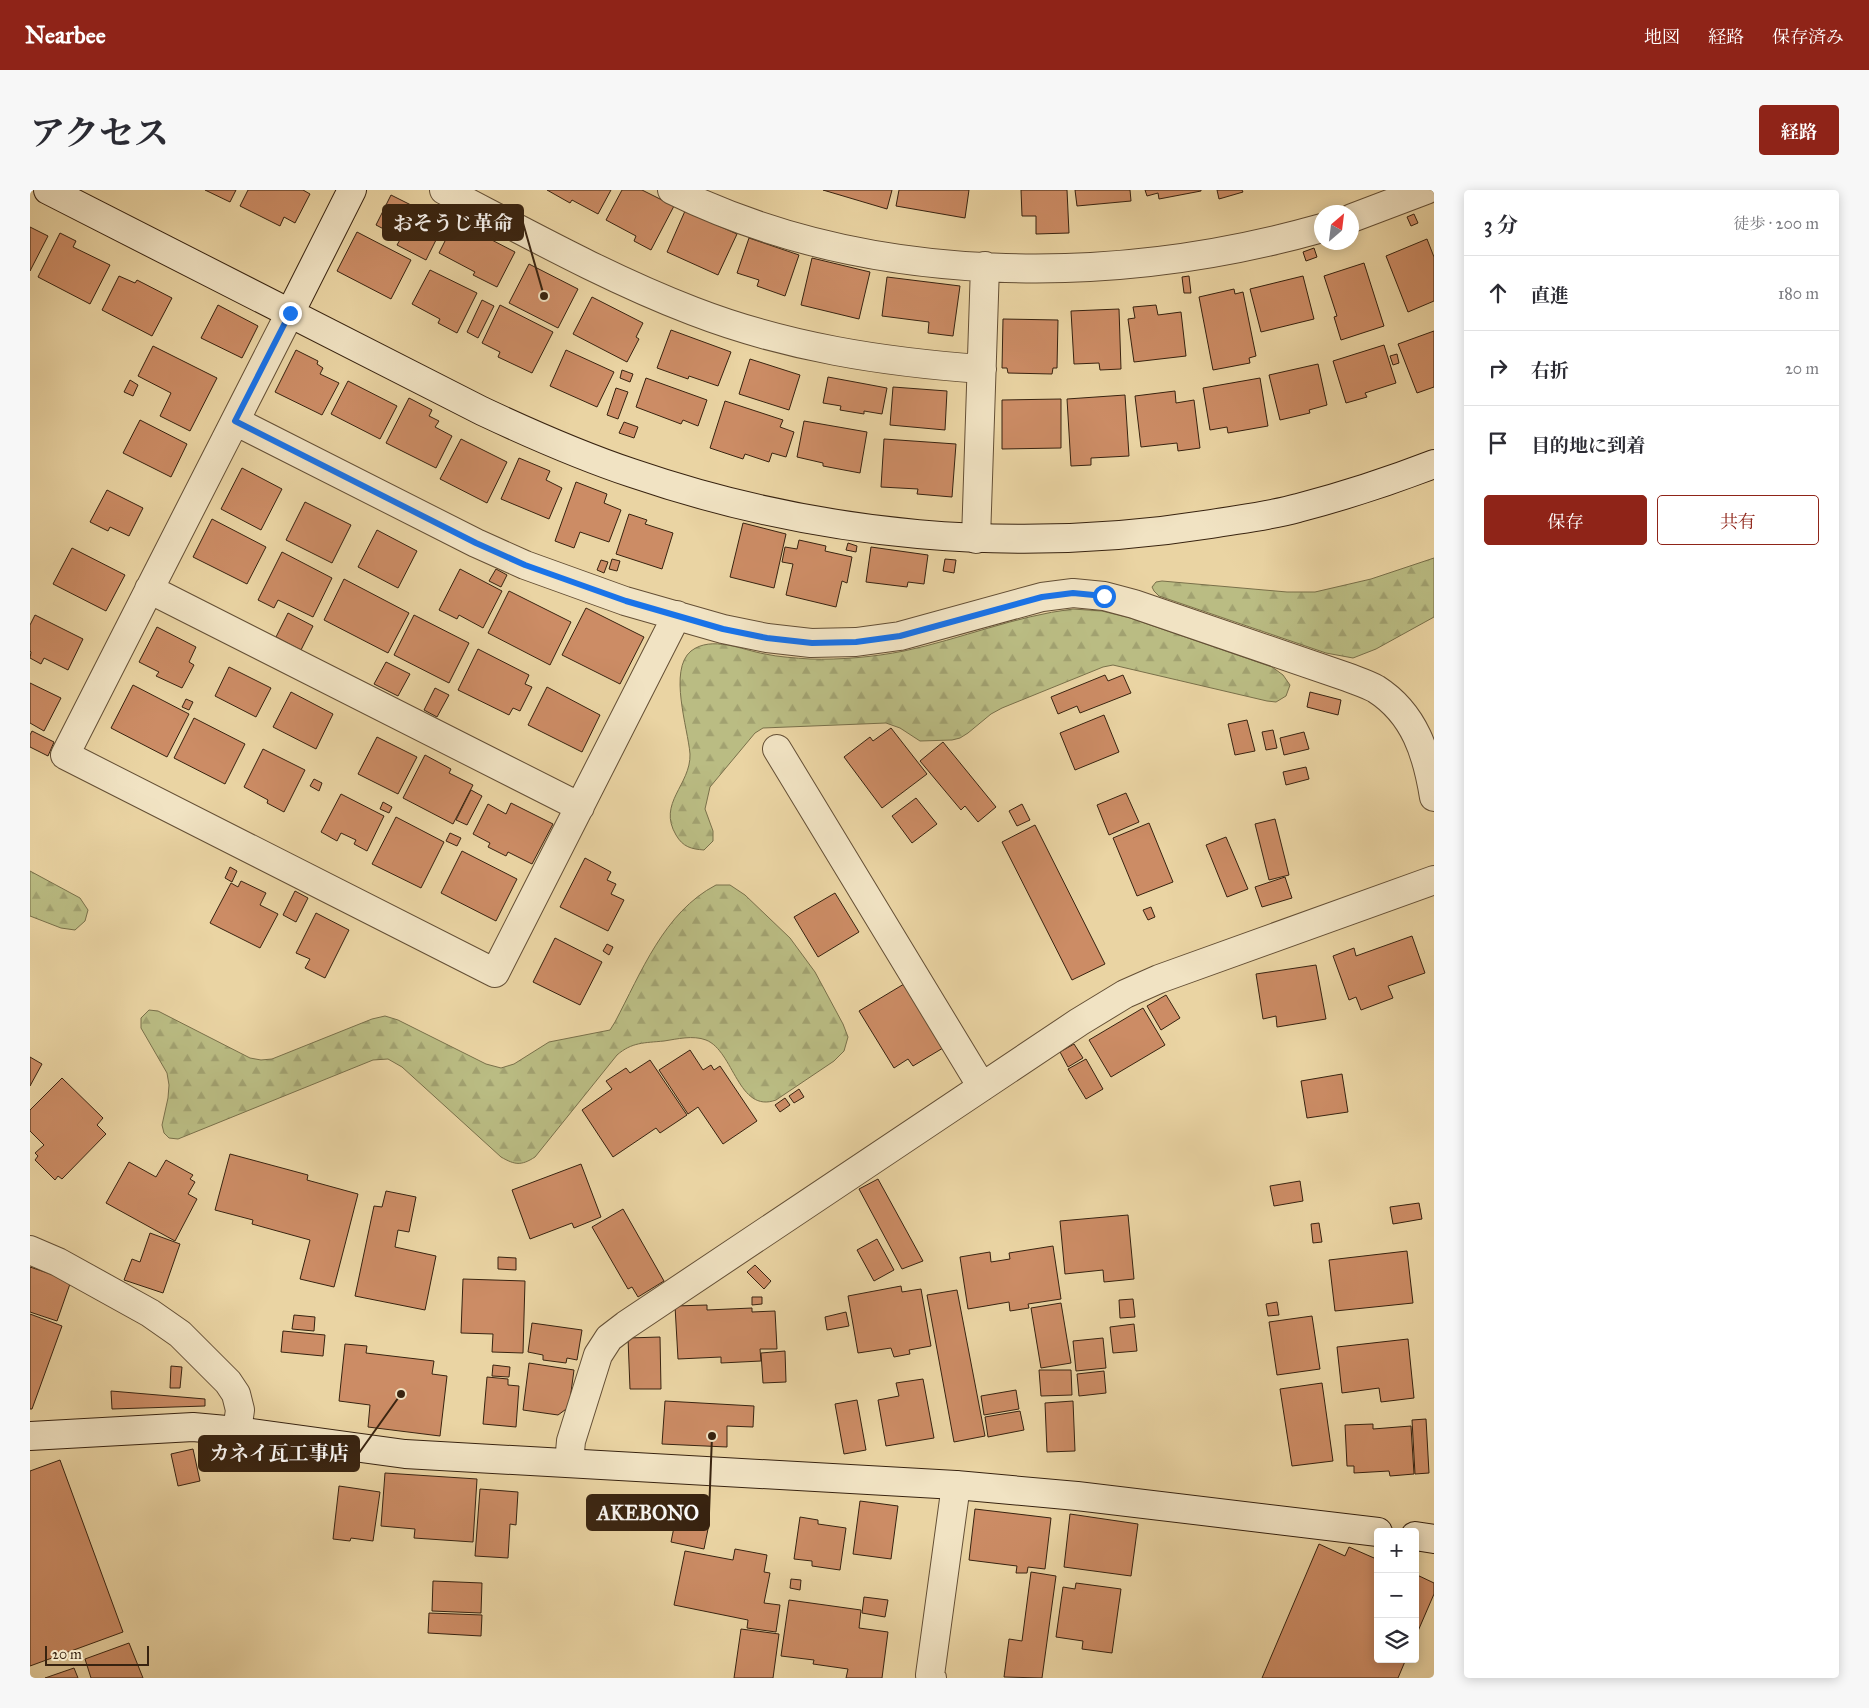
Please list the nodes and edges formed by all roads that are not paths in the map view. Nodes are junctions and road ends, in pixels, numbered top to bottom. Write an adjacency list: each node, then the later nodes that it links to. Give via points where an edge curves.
1 (48, 190): 9 (street)
2 (444, 190): 10 (street, via 638,288 748,330 864,357)
3 (672, 190): 8 (street, via 729,214 830,245 881,256)
4 (1426, 190): 6 (street)
5 (347, 192): 9 (street)
6 (1359, 215)
7 (1314, 230): 8 (street, via 1185,258 1085,268)
8 (985, 266): 10 (street)
9 (290, 313): 11 (street); 13 (street, via 498,418 631,473 734,504 787,516 893,533)
10 (982, 369): 13 (street)
11 (235, 421): 14 (street); 15 (street, via 484,547 575,584)
12 (1434, 464): 13 (street, via 1393,480 1296,509 1242,519 1133,534)
13 (976, 539)
14 (150, 589): 18 (street); 18 (street, via 65,755 495,973)
15 (677, 615): 17 (street, via 767,638 812,643 856,642 900,636 1042,597 1073,593 1104,596 1376,689 1400,709 1418,735); 18 (street)
16 (777, 749): 20 (street)
17 (1434, 797)
18 (580, 807)
19 (1434, 880): 20 (street, via 1158,979 1125,994)
20 (982, 1087): 24 (street, via 610,1338 598,1355 571,1441)
21 (30, 1250): 22 (street, via 150,1313 180,1334 236,1394 240,1410)
22 (237, 1431): 23 (street, via 193,1427); 24 (street, via 405,1454)
23 (30, 1436)
24 (569, 1463): 25 (street)
25 (956, 1485): 26 (street); 29 (street)
26 (1374, 1532)
27 (1419, 1537): 28 (street)
28 (1434, 1539)
29 (932, 1678)

